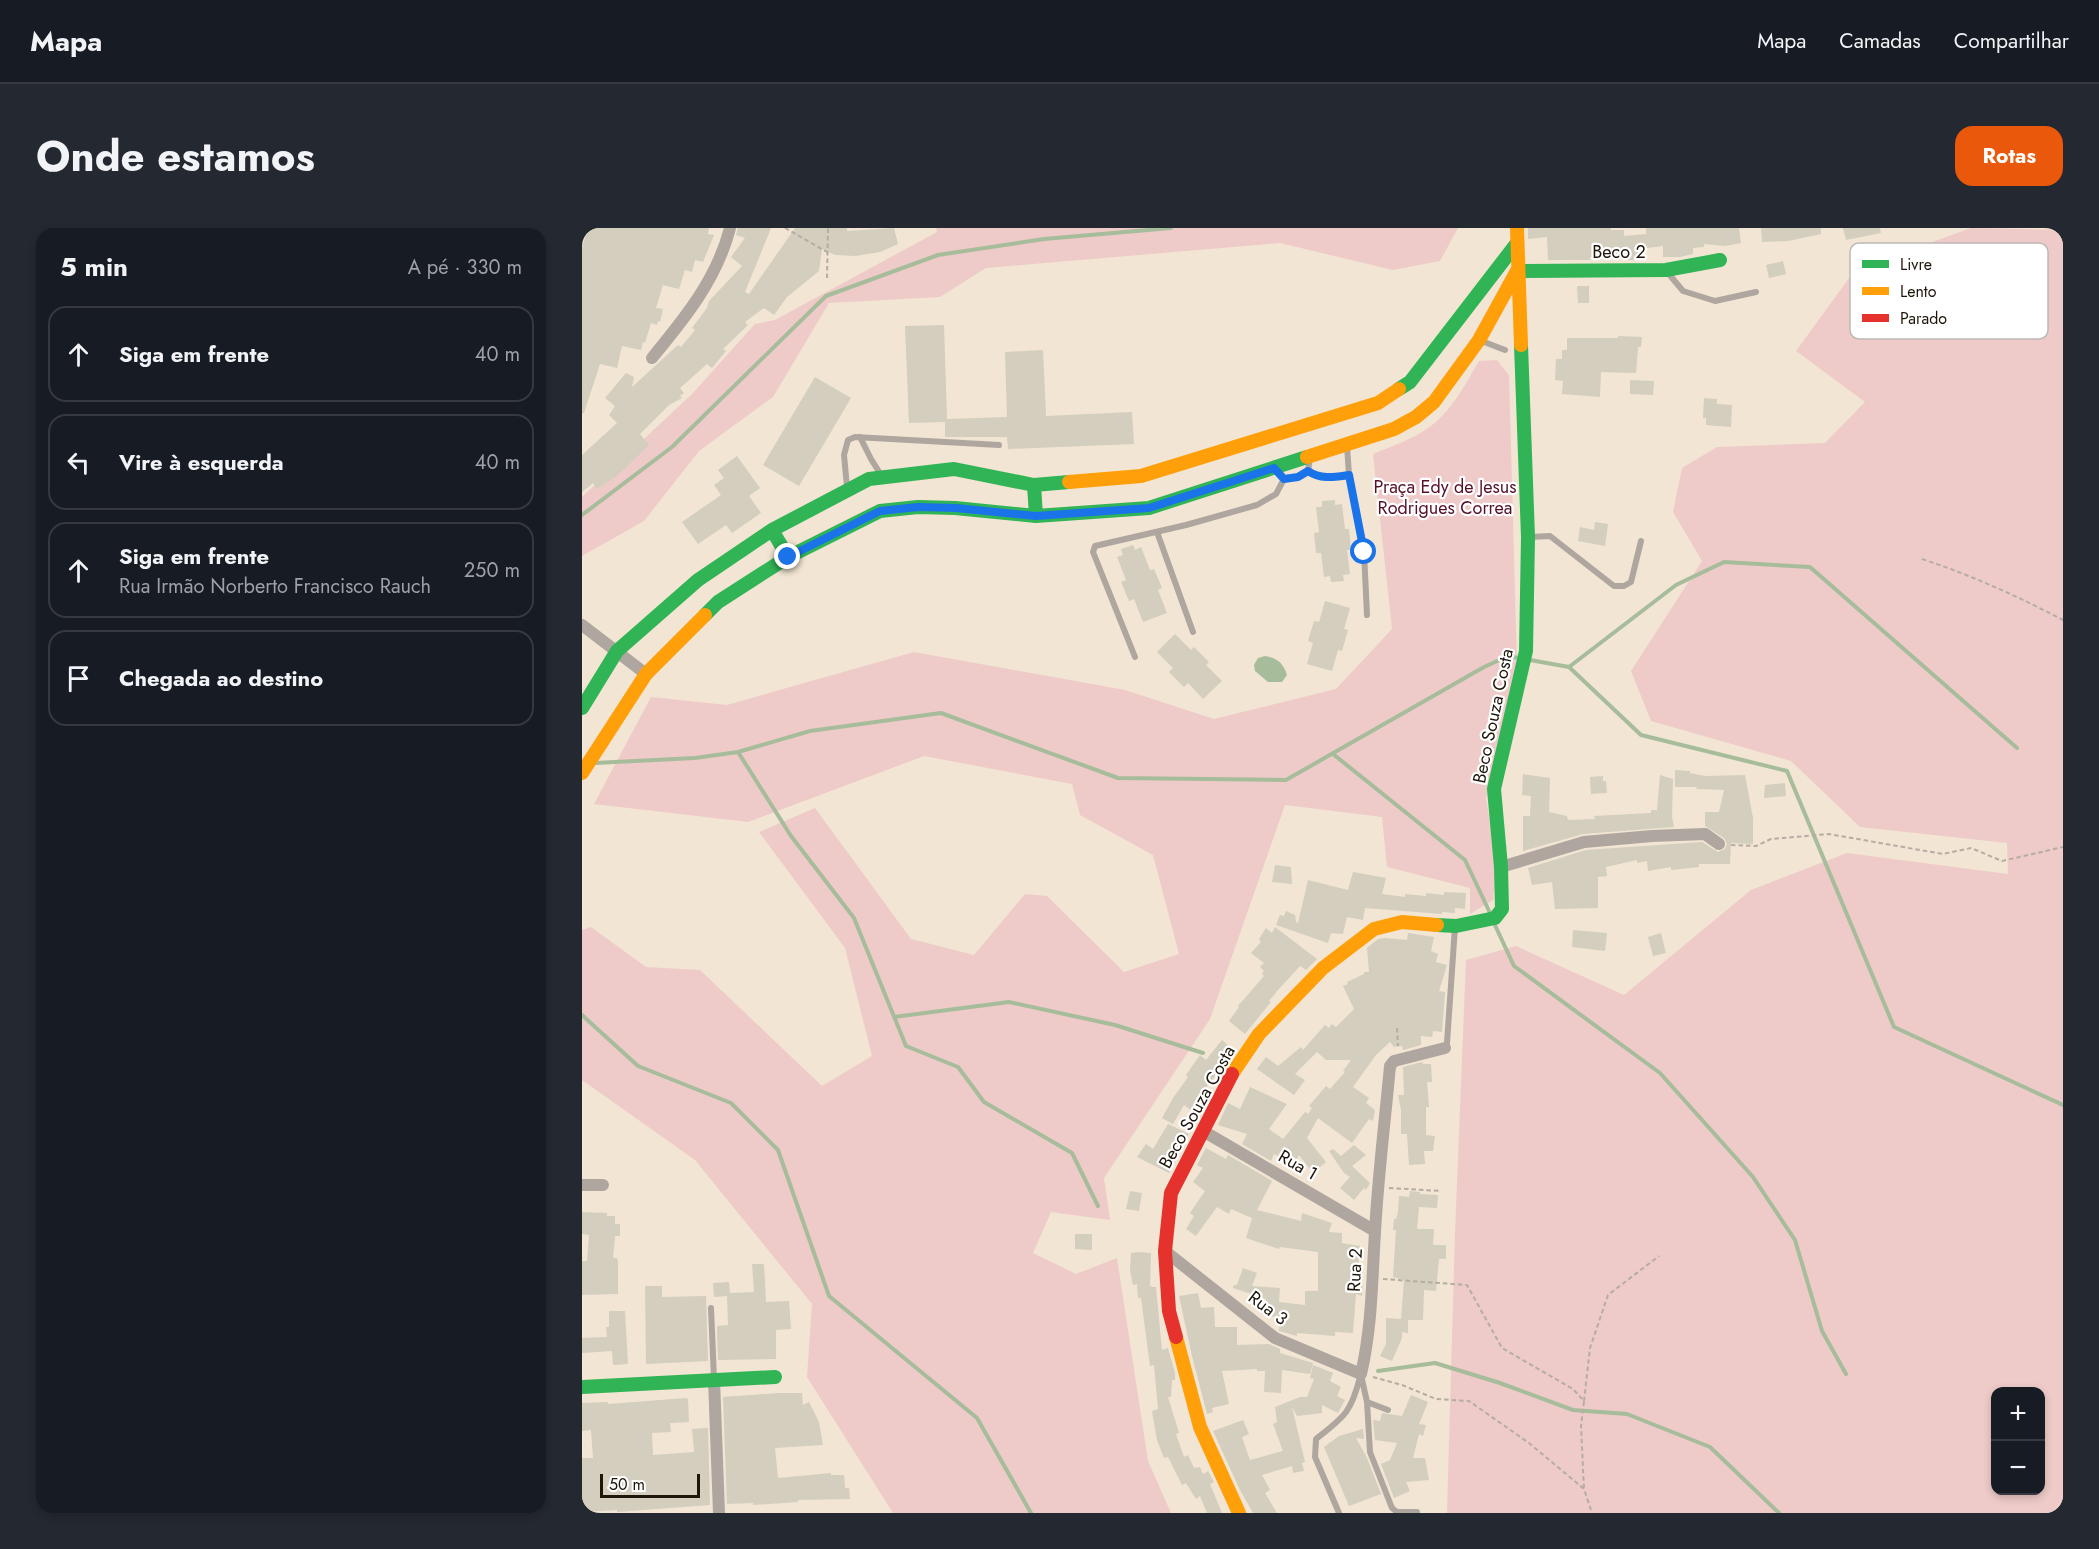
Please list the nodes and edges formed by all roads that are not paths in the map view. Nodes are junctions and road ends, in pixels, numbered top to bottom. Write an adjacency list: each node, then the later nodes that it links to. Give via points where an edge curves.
1 (730, 228): 10 (street, via 724,252 693,308)
2 (1517, 228): 3 (street, Beco Souza Costa)
3 (1517, 243): 6 (street, Beco Souza Costa); 20 (street, via 1410,382 1378,403 1141,476)
4 (1720, 260): 5 (street, Beco 2)
5 (1666, 270): 6 (street, Beco 2); 7 (lane, via 1683,291 1715,301)
6 (1518, 271): 8 (street); 25 (street, Beco Souza Costa)
7 (1756, 292)
8 (1479, 340): 9 (lane); 13 (street, via 1434,402 1416,417)
9 (1505, 350)
10 (652, 358)
11 (860, 436): 12 (lane); 18 (lane); 21 (lane, via 846,444)
12 (999, 445)
13 (1347, 445): 14 (street); 17 (lane)
14 (1310, 456): 15 (street); 16 (lane)
15 (1274, 468): 19 (lane); 22 (street, via 1149,508)
16 (1308, 471): 17 (lane, via 1329,477); 19 (lane)
17 (1349, 475): 28 (lane, via 1364,552)
18 (883, 477): 20 (street, via 954,469); 21 (street, via 869,479)
19 (1284, 479): 24 (lane, via 1276,494 1257,505)
20 (1034, 485): 22 (street)
21 (847, 491): 23 (street)
22 (1036, 516): 27 (street, via 956,508 880,511)
23 (772, 530): 27 (street); 31 (street, via 698,580)
24 (1157, 532): 30 (lane); 32 (lane, via 1094,548)
25 (1528, 537): 26 (lane, via 1550,536 1614,586 1631,582); 37 (street, Beco Souza Costa, via 1526,651 1494,789)
26 (1641, 541)
27 (788, 557): 33 (street, via 718,602)
28 (1367, 615)
29 (582, 625): 31 (street)
30 (1193, 632)
31 (617, 651): 33 (street); 34 (street)
32 (1135, 657)
33 (646, 674): 35 (street)
34 (582, 708)
35 (582, 773)
36 (1719, 844): 37 (street, via 1705,834 1584,842)
37 (1501, 867): 38 (street, Beco Souza Costa, via 1499,914)
38 (1455, 926): 39 (lane); 40 (street, Beco Souza Costa, via 1402,922 1374,929 1323,968 1259,1034 1228,1080)
39 (1445, 1048): 43 (street, Rua 2, via 1399,1059 1390,1066)
40 (1203, 1131): 43 (street, Rua 1); 44 (street, Beco Souza Costa, via 1171,1193)
41 (582, 1185): 42 (street)
42 (603, 1185)
43 (1375, 1231): 46 (street, Rua 2, via 1374,1278)
44 (1165, 1251): 46 (street, Rua 3, via 1275,1338); 54 (street, Beco Souza Costa, via 1169,1311 1200,1427)
45 (711, 1308): 48 (lane)
46 (1361, 1374): 50 (lane); 55 (lane, Rua 2, via 1354,1401 1341,1419 1316,1439 1314,1448)
47 (776, 1377): 48 (street)
48 (714, 1380): 49 (street); 53 (street)
49 (582, 1387)
50 (1367, 1402): 51 (lane); 52 (lane, via 1370,1452 1392,1508 1397,1512)
51 (1388, 1410)
52 (1417, 1512)
53 (720, 1513)
54 (1239, 1513)
55 (1339, 1513)

